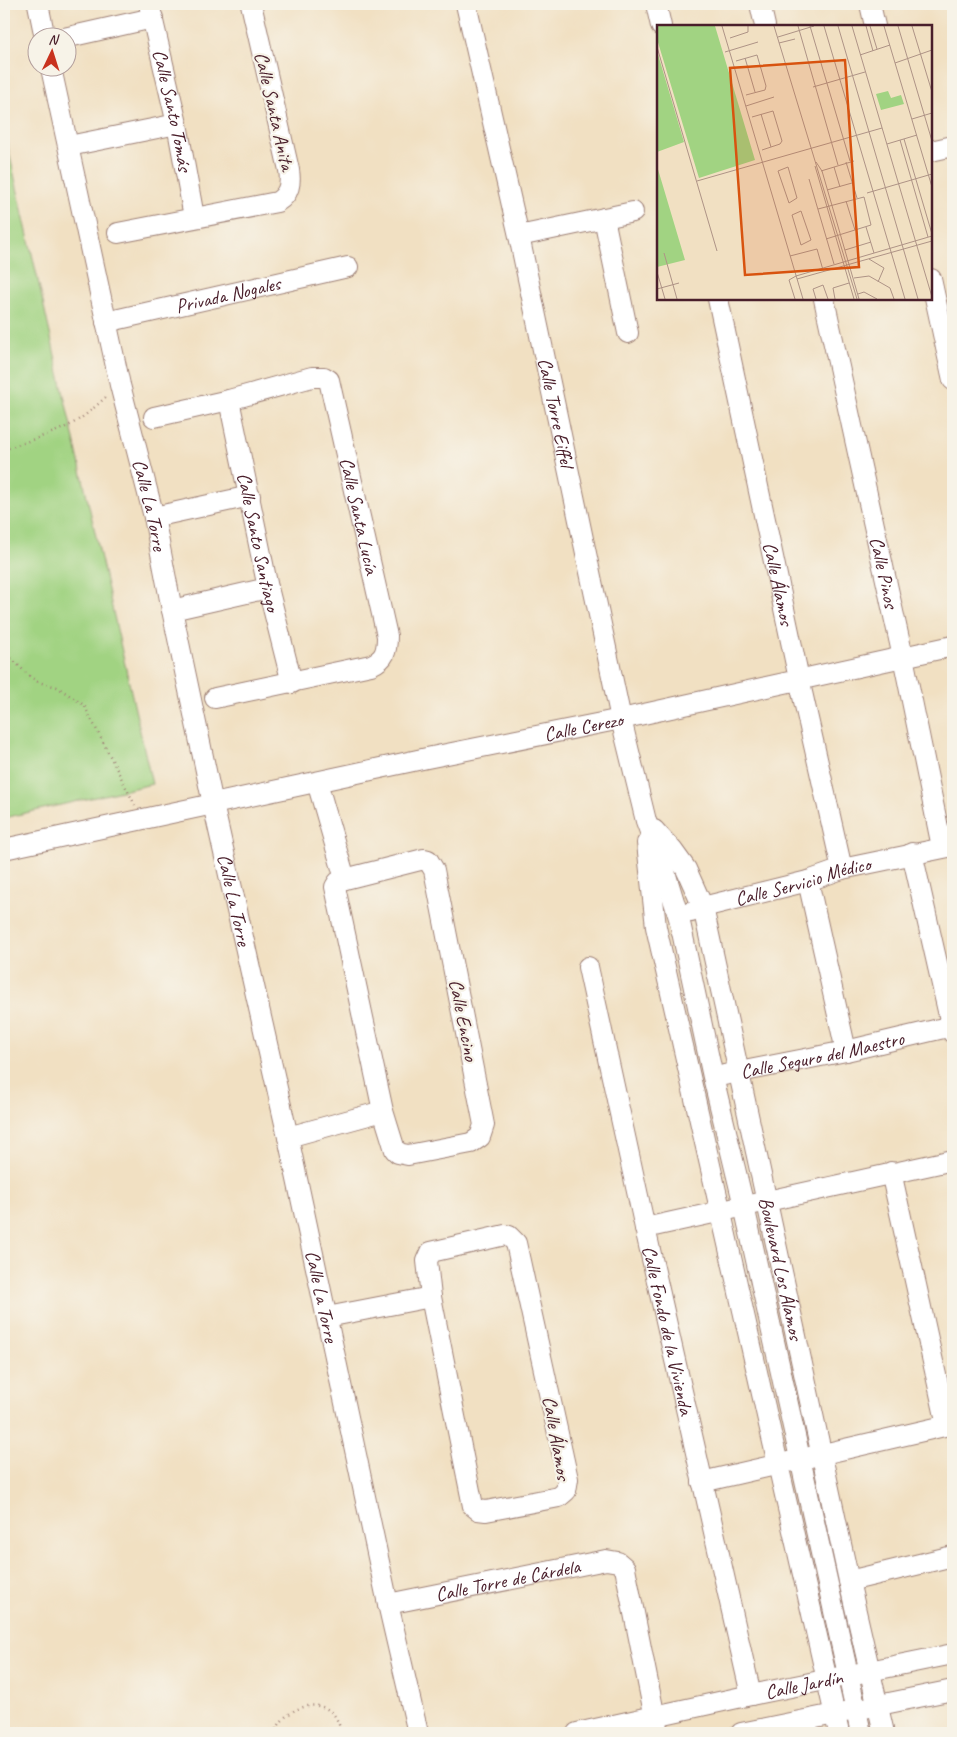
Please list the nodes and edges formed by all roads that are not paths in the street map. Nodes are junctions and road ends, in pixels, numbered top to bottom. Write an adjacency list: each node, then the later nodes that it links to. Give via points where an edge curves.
1 (38, 4): 11 (street)
2 (251, 4): 19 (street, Calle Santa Anita, via 289,170 289,187 286,196 277,202)
3 (466, 4): 22 (street, Calle Torre Eiffel)
4 (656, 4): 8 (street)
5 (760, 4): 9 (street)
6 (870, 4): 10 (street)
7 (151, 11): 12 (street); 14 (street, Calle Santo Tomás)
8 (661, 25)
9 (765, 25)
10 (875, 25)
11 (43, 28)
12 (78, 34)
13 (53, 78): 15 (street, Calle La Torre)
14 (177, 124): 15 (street); 19 (street, Calle Santo Tomás)
15 (69, 146): 27 (street, Calle La Torre)
16 (953, 146): 17 (street)
17 (932, 151)
18 (633, 212): 20 (street)
19 (194, 217): 21 (street, Calle Santa Anita)
20 (604, 218): 22 (street); 28 (street)
21 (118, 233)
22 (519, 236): 41 (street, Calle Torre Eiffel)
23 (348, 267): 27 (street, Privada Nogales)
24 (932, 284): 29 (street)
25 (718, 300): 38 (street, Calle Álamos)
26 (824, 300): 37 (street, Calle Pinos)
27 (106, 322): 33 (street, Calle La Torre)
28 (628, 333)
29 (953, 380)
30 (229, 400): 31 (street, Calle Santa Lucía); 32 (street, Calle Santo Santiago); 39 (street, Calle Santa Lucía, via 312,377 329,380 387,636 387,647 379,662)
31 (154, 417)
32 (250, 496): 33 (street); 34 (street, Calle Santo Santiago)
33 (154, 517): 35 (street, Calle La Torre)
34 (268, 588): 35 (street); 39 (street, Calle Santo Santiago)
35 (172, 610): 43 (street, Calle La Torre)
36 (953, 646): 37 (street, Calle Cerezo)
37 (903, 657): 38 (street, Calle Cerezo); 45 (street, Calle Pinos)
38 (798, 679): 41 (street, Calle Cerezo); 48 (street, Calle Álamos)
39 (292, 683): 40 (street, Calle Santa Lucía)
40 (215, 698)
41 (621, 719): 42 (street, Calle Cerezo); 44 (street, Calle Torre Eiffel)
42 (317, 782): 43 (street, Calle Cerezo); 49 (street)
43 (213, 804): 46 (street, Calle Cerezo); 61 (street, Calle La Torre)
44 (646, 821): 51 (street, Boulevard Los Álamos, via 686,869); 52 (street, Boulevard Los Álamos); 53 (street)
45 (948, 846): 47 (street, Calle Servicio Médico)
46 (4, 849)
47 (912, 853): 48 (street, Calle Servicio Médico); 55 (street)
48 (842, 870): 50 (street, Calle Servicio Médico)
49 (345, 879): 60 (street, Calle Encino, via 337,883 336,889); 60 (street, Calle Encino, via 424,859 431,864 484,1125 480,1137 471,1143 403,1155 395,1150)
50 (808, 881): 51 (street, Calle Servicio Médico); 56 (street)
51 (703, 908): 52 (street, Calle Servicio Médico); 57 (street, Boulevard Los Álamos)
52 (679, 918): 53 (street, Calle Servicio Médico); 58 (street, Boulevard Los Álamos)
53 (656, 927): 59 (street)
54 (588, 967): 67 (street, Calle Fondo de la Vivienda)
55 (952, 1030): 56 (street, Calle Seguro del Maestro)
56 (846, 1051): 57 (street, Calle Seguro del Maestro)
57 (738, 1073): 58 (street, Calle Seguro del Maestro); 64 (street, Boulevard Los Álamos)
58 (713, 1077): 59 (street, Calle Seguro del Maestro); 65 (street, Boulevard Los Álamos)
59 (692, 1082): 66 (street)
60 (383, 1111): 61 (street)
61 (288, 1137): 69 (street, Calle La Torre)
62 (953, 1160): 63 (street)
63 (891, 1172): 64 (street); 70 (street)
64 (767, 1200): 65 (street); 71 (street, Boulevard Los Álamos)
65 (744, 1206): 66 (street); 72 (street, Boulevard Los Álamos)
66 (721, 1212): 67 (street); 73 (street)
67 (645, 1228): 74 (street, Calle Fondo de la Vivienda)
68 (431, 1297): 68 (street, Calle Álamos, via 472,1506 486,1511 559,1497 566,1491 568,1475 514,1239 505,1235 431,1252 427,1261); 69 (street)
69 (327, 1317): 77 (street, Calle La Torre)
70 (950, 1425): 71 (street)
71 (822, 1454): 72 (street); 76 (street, Boulevard Los Álamos)
72 (800, 1460): 73 (street); 80 (street, Boulevard Los Álamos)
73 (778, 1464): 74 (street); 81 (street)
74 (702, 1482): 83 (street, Calle Fondo de la Vivienda)
75 (953, 1556): 76 (street)
76 (849, 1581): 79 (street, Boulevard Los Álamos)
77 (388, 1604): 87 (street, Calle Torre de Cárdela, via 606,1560 618,1562 625,1568); 88 (street, Calle La Torre)
78 (953, 1654): 79 (street, Calle Jardín)
79 (869, 1671): 80 (street, Calle Jardín); 84 (street, Boulevard Los Álamos)
80 (847, 1675): 81 (street, Calle Jardín); 85 (street, Boulevard Los Álamos)
81 (826, 1680): 83 (street, Calle Jardín); 86 (street)
82 (953, 1690): 84 (street, Calle Jardín)
83 (751, 1695): 87 (street, Calle Jardín)
84 (878, 1706): 85 (street, Calle Jardín); 92 (street, Boulevard Los Álamos)
85 (856, 1711): 86 (street, Calle Jardín); 91 (street, Boulevard Los Álamos)
86 (837, 1724): 90 (street, Calle Jardín)
87 (657, 1725): 89 (street, Calle Jardín)
88 (418, 1733)
89 (577, 1733)
90 (741, 1733)
91 (861, 1733)
92 (884, 1733)

